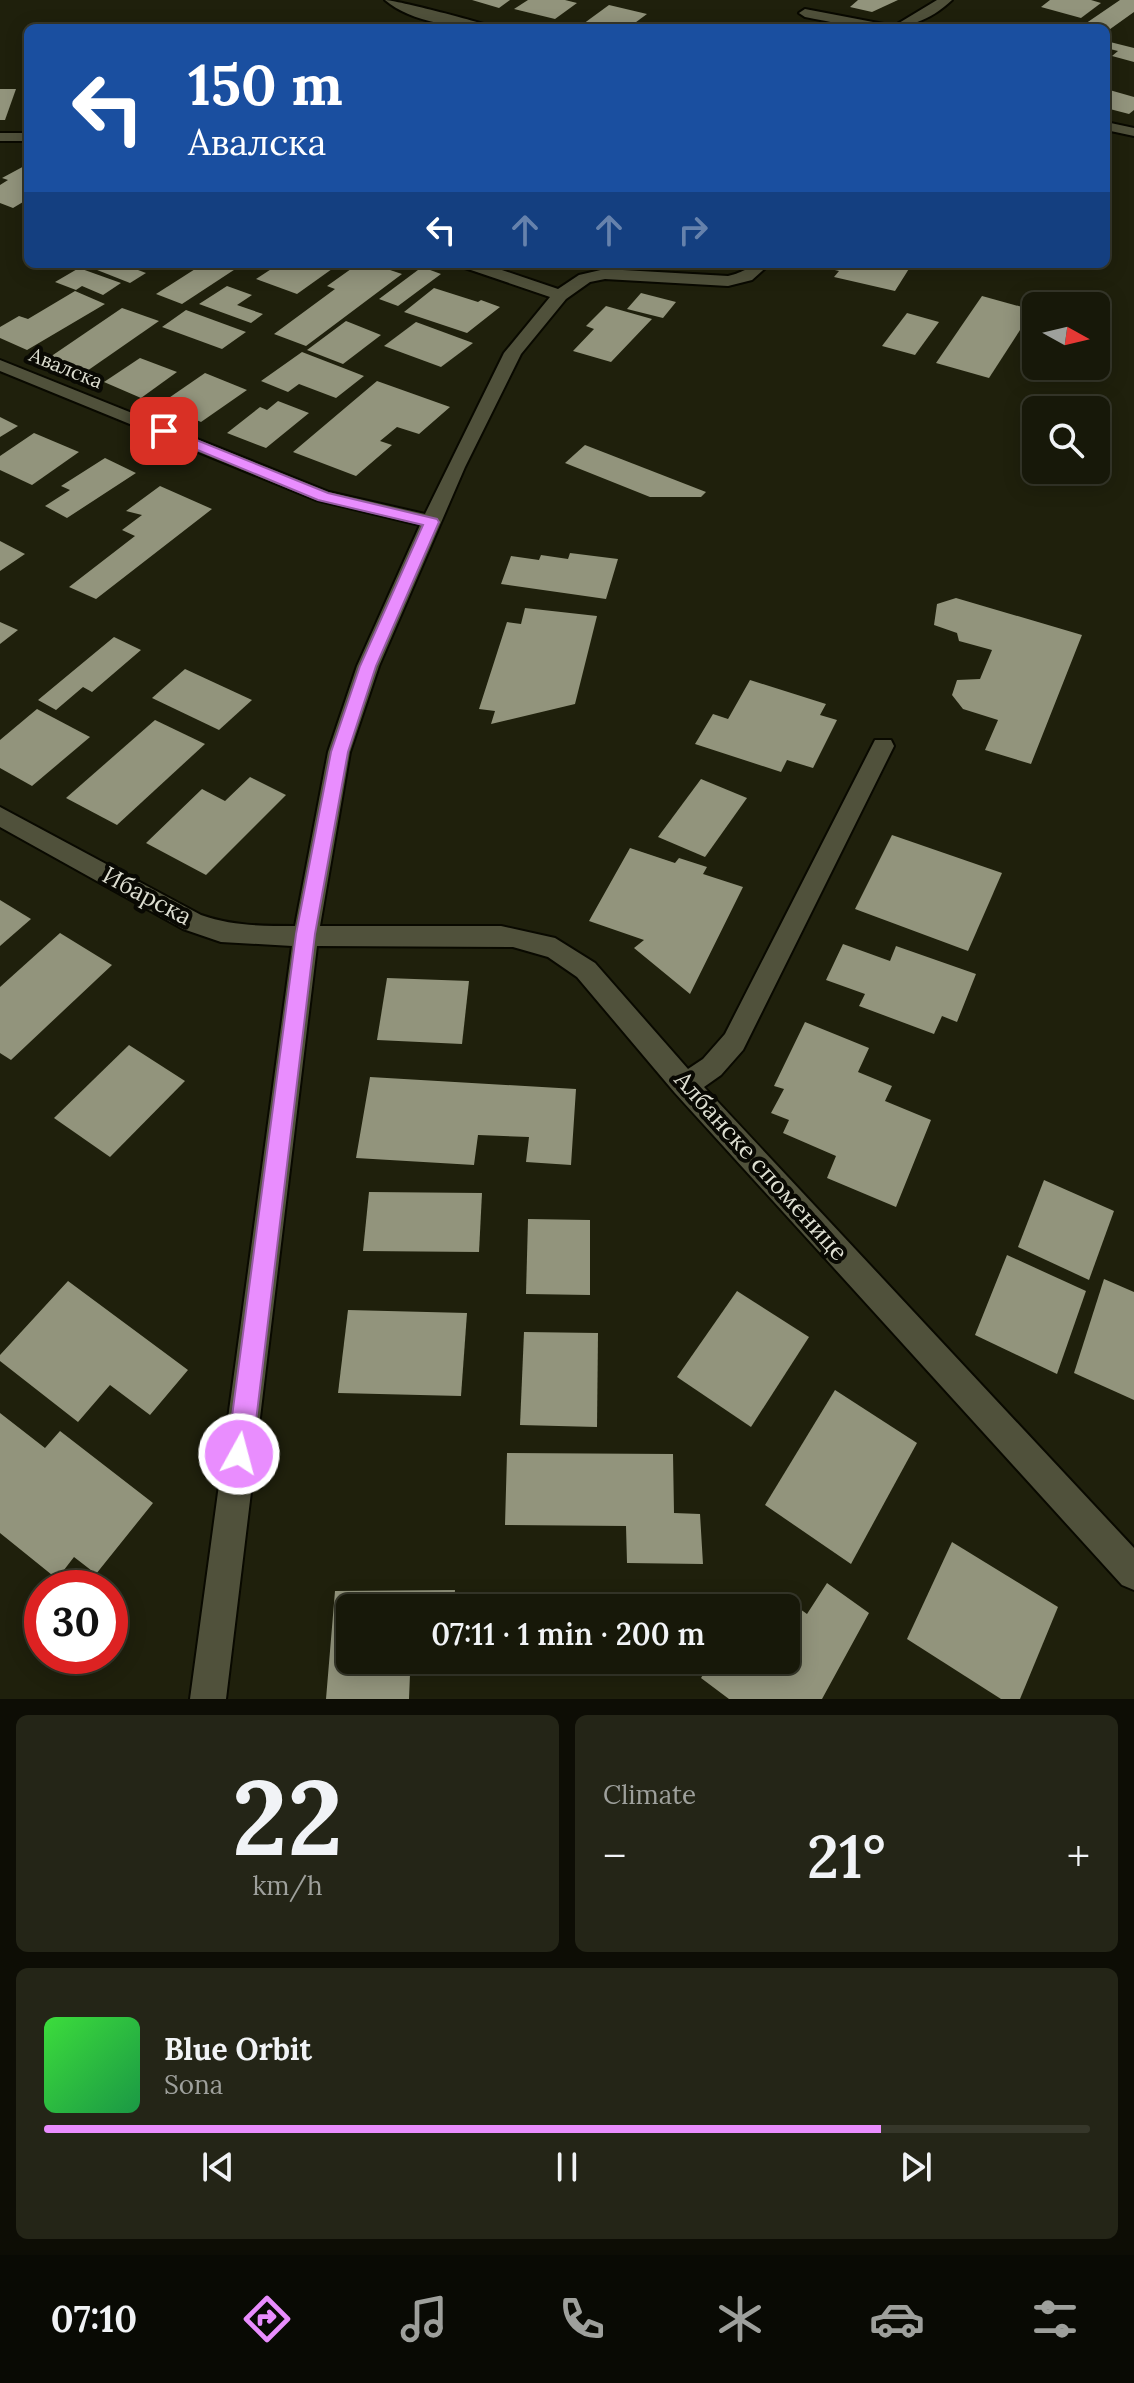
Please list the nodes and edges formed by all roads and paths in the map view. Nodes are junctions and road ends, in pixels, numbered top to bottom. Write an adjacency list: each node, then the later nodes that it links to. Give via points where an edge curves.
1 (391, 0): 4 (street, via 416,12)
2 (819, 0): 5 (street, via 802,17)
3 (946, 0): 6 (street)
4 (469, 24)
5 (857, 24)
6 (906, 24)
7 (1110, 127): 8 (street)
8 (1134, 132)
9 (0, 137): 10 (street)
10 (24, 137)
11 (480, 268): 13 (street)
12 (757, 268): 13 (street, via 728,281 605,274 585,278)
13 (560, 295): 15 (street, via 513,353)
14 (0, 365): 15 (street, Авалска, via 323,496)
15 (432, 522): 18 (street, via 368,666 339,752)
16 (883, 746): 19 (street, via 734,1042 712,1067)
17 (0, 816): 18 (street, Ибарска, via 192,922 254,936)
18 (306, 934): 19 (street, Албанске споменице, via 501,936 550,945 586,970); 21 (street)
19 (685, 1085): 20 (street, Албанске споменице)
20 (1134, 1573)
21 (208, 1699)

